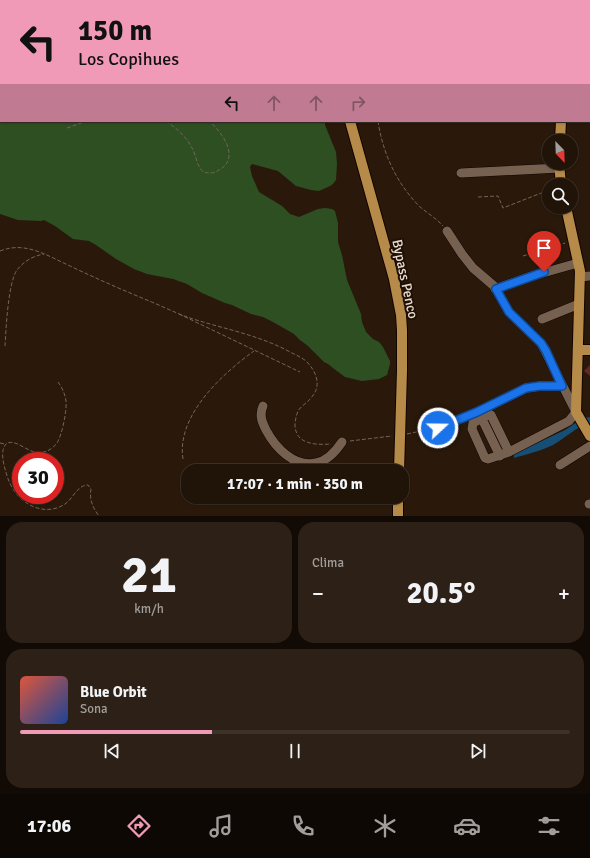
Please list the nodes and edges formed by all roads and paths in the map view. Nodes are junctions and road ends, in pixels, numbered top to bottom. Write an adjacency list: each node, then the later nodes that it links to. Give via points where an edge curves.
1 (84, 122): 7 (path)
2 (167, 122): 3 (path, via 189,143 196,154 200,169 210,173 222,168 228,160 229,153 223,136)
3 (210, 122)
4 (350, 122): 46 (main road, Bypass Penco, bridge, via 398,299 402,330)
5 (378, 122): 14 (path, via 384,149 397,177 413,199)
6 (561, 122): 8 (main road)
7 (67, 128)
8 (560, 134)
9 (542, 167): 10 (street)
10 (461, 173)
11 (542, 193): 12 (path, via 503,208 498,196)
12 (478, 197)
13 (567, 214): 15 (main road)
14 (447, 231): 21 (street, via 473,268)
15 (573, 240): 18 (path); 19 (main road)
16 (0, 250): 17 (path, via 25,247)
17 (44, 254): 23 (path); 25 (path, via 23,263 13,277)
18 (523, 256)
19 (578, 263): 20 (main road); 21 (street)
20 (585, 277): 22 (main road)
21 (496, 289): 31 (street, via 509,312 541,343)
22 (579, 304): 24 (street); 27 (main road)
23 (172, 311): 26 (path); 39 (path, via 264,340 304,360 315,373 317,384 314,393 298,412 296,432 303,440 312,444)
24 (542, 319)
25 (5, 346)
26 (255, 350): 29 (path); 45 (path, via 225,374 198,407 184,434)
27 (578, 350): 28 (main road); 33 (main road)
28 (590, 350)
29 (300, 372)
30 (58, 382): 41 (path, via 64,393 66,407 59,437 54,446 44,452 37,452 14,442)
31 (562, 386): 33 (street); 35 (street, via 526,388)
32 (264, 406): 39 (street, via 261,419 270,438 282,452 297,461 312,464 321,462)
33 (577, 414): 38 (main road); 43 (street)
34 (482, 419): 43 (street, via 491,415); 44 (street); 44 (street, via 473,424 472,429 485,458)
35 (438, 428): 36 (path)
36 (401, 434)
37 (394, 436): 39 (path)
38 (590, 436)
39 (342, 442)
40 (0, 443): 41 (path)
41 (5, 444): 49 (path, via 3,454 8,480 24,502 42,510 57,509 70,501 77,490 86,485 90,487 92,503)
42 (590, 446): 47 (street)
43 (509, 452): 44 (street)
44 (500, 456)
45 (183, 459)
46 (399, 464)
47 (560, 465)
48 (398, 504): 50 (main road)
49 (100, 516)
50 (398, 516)

